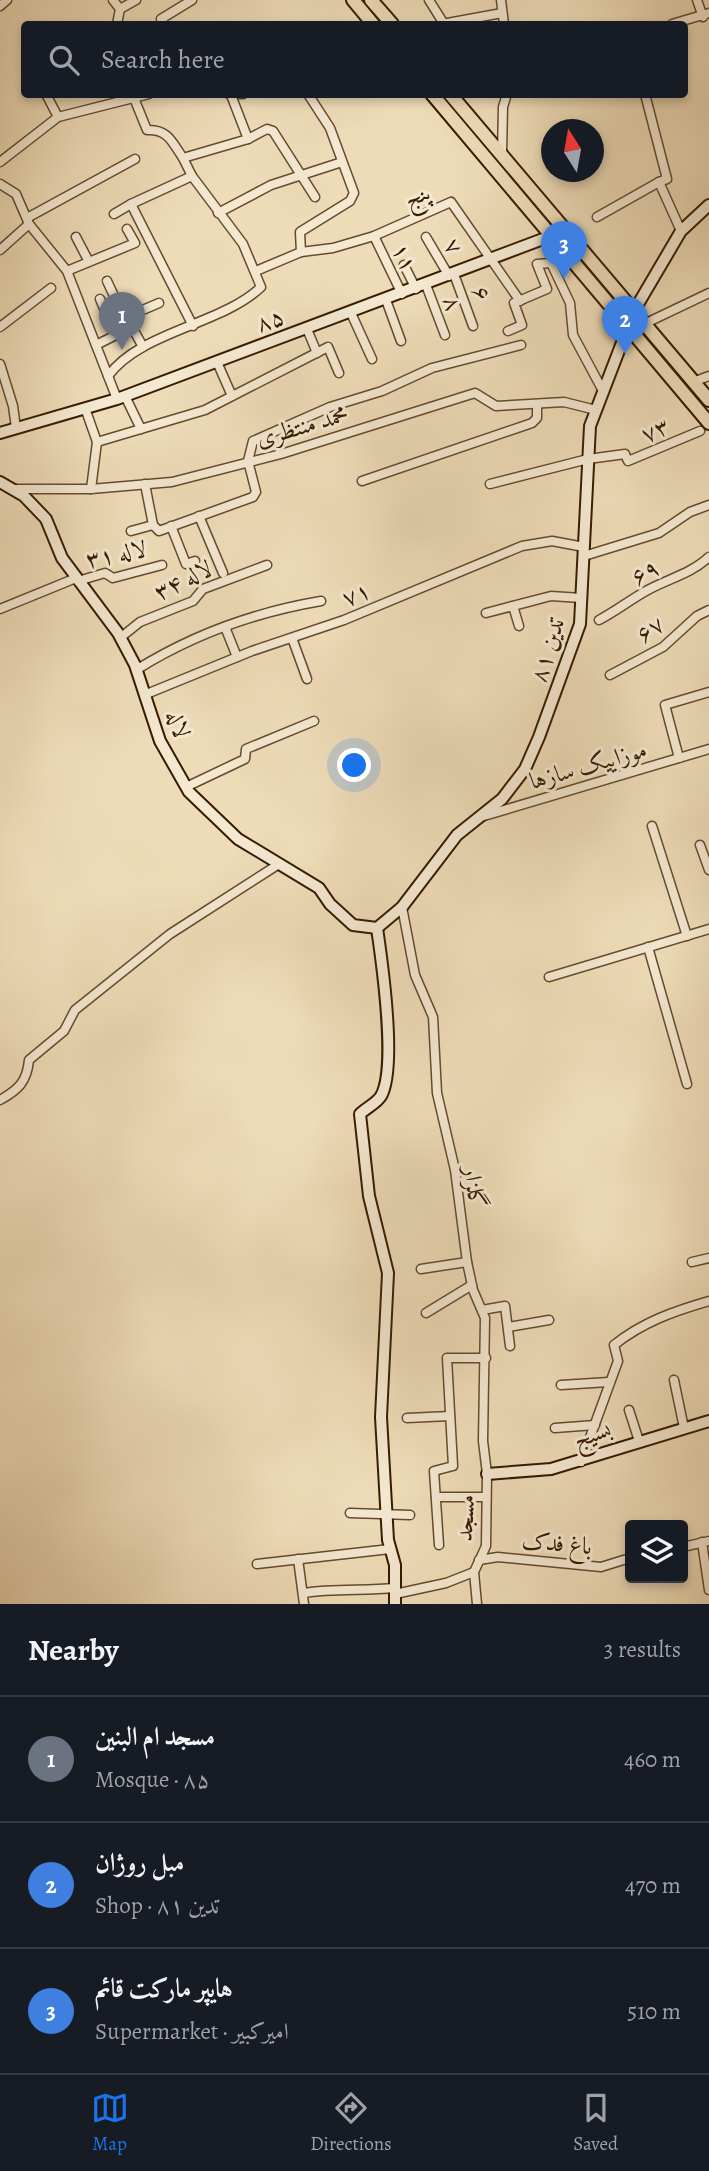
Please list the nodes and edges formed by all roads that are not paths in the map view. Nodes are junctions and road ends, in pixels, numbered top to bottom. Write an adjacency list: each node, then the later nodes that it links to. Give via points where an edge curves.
1 (7, 0): 10 (street)
2 (113, 0): 11 (street)
3 (136, 0): 11 (street)
4 (192, 0): 15 (street)
5 (353, 0): 16 (main road)
6 (371, 0): 17 (main road)
7 (429, 0): 18 (street)
8 (501, 0): 12 (street)
9 (696, 0): 13 (street)
10 (0, 6)
11 (120, 9): 14 (street)
12 (502, 13): 19 (street); 20 (street)
13 (706, 15): 21 (street)
14 (118, 21)
15 (163, 21)
16 (370, 21)
17 (388, 21)
18 (441, 21)
19 (459, 21)
20 (503, 21)
21 (683, 21)
22 (48, 98): 30 (street)
23 (134, 98): 30 (street); 33 (street, via 148,130 162,129)
24 (231, 98): 31 (street)
25 (311, 98): 36 (street, via 330,128)
26 (435, 98): 40 (main road)
27 (453, 98): 32 (main road)
28 (506, 98): 32 (street)
29 (646, 98): 41 (street, via 667,179)
30 (58, 117): 35 (street)
31 (248, 139): 33 (street); 38 (street, via 267,129 273,131)
32 (502, 157): 37 (main road)
33 (183, 158): 39 (street)
34 (135, 159): 51 (street)
35 (0, 162)
36 (342, 162): 38 (street); 60 (street, via 353,198 300,232)
37 (513, 170): 40 (main road); 42 (main road)
38 (302, 175): 45 (street); 48 (street, via 271,185)
39 (192, 176): 46 (street); 48 (street)
40 (501, 179): 44 (main road)
41 (659, 182): 50 (street); 53 (street)
42 (524, 183): 44 (main road); 77 (main road)
43 (0, 184): 51 (street, via 16,194)
44 (513, 192): 55 (main road)
45 (315, 197)
46 (131, 204): 49 (street); 81 (street)
47 (709, 205): 53 (street)
48 (218, 213): 66 (street, via 243,244)
49 (114, 214)
50 (597, 217)
51 (28, 221): 59 (street); 65 (street)
52 (127, 229): 61 (street, via 135,243)
53 (681, 231): 77 (street)
54 (374, 236): 60 (street); 62 (street, پنج, via 451,202); 72 (street, ۱۱)
55 (551, 236): 58 (main road); 62 (street, ۸۵)
56 (76, 237): 61 (street)
57 (426, 237): 67 (street, ۷)
58 (562, 248): 63 (street); 84 (main road)
59 (0, 250)
60 (301, 252): 66 (street)
61 (88, 260): 65 (street)
62 (489, 260): 67 (street, ۸۵); 75 (street)
63 (551, 263): 75 (street, via 537,264 547,289); 102 (street, via 570,303 573,335)
64 (404, 265): 69 (street, ۸)
65 (67, 271): 91 (street)
66 (256, 271): 81 (street, via 260,289)
67 (452, 275): 69 (street, ۸۵); 82 (street, ۶)
68 (107, 281): 79 (street)
69 (421, 287): 72 (street, ۸۵); 89 (street, ۸)
70 (51, 288): 83 (street)
71 (709, 293): 80 (street)
72 (402, 295): 74 (street, ۸۵)
73 (100, 299): 88 (street)
74 (386, 300): 78 (street, ۸۵); 90 (street)
75 (520, 301): 87 (street, via 514,303 522,325)
76 (159, 303): 79 (street)
77 (634, 312): 80 (main road)
78 (351, 313): 86 (street, ۸۵); 95 (street)
79 (124, 318): 85 (street)
80 (644, 324): 101 (main road)
81 (193, 326): 93 (street)
82 (473, 326)
83 (0, 327)
84 (628, 327): 102 (street, تدین ۸۱); 109 (main road)
85 (129, 328): 88 (street); 93 (street)
86 (307, 329): 94 (street); 96 (street, ۸۵)
87 (508, 331)
88 (115, 335): 91 (street)
89 (444, 335)
90 (401, 341)
91 (96, 345): 99 (street)
92 (522, 345): 115 (street, via 432,368 382,391 330,407 253,441)
93 (143, 347): 99 (street, via 119,360)
94 (317, 353): 98 (street, via 328,347); 103 (street)
95 (372, 359)
96 (217, 362): 103 (street); 104 (street, ۸۵)
97 (0, 364): 110 (street)
98 (339, 373)
99 (108, 376): 104 (street)
100 (709, 376): 101 (street)
101 (693, 382): 105 (main road)
102 (603, 391): 108 (street, تدین ۸۱)
103 (232, 396): 111 (street, via 205,410)
104 (121, 397): 107 (street, ۸۵); 111 (street)
105 (709, 400)
106 (537, 404): 108 (street, محمد منتظری, via 564,402); 115 (street, محمد منتظری, via 496,405 475,393); 116 (street, via 537,418 532,423)
107 (85, 408): 110 (street, ۸۵); 113 (street)
108 (596, 410): 114 (street, تدین ۸۱)
109 (704, 427): 114 (street, ۷۳, via 628,461 625,453)
110 (16, 428): 112 (street, ۸۵)
111 (141, 429): 113 (street)
112 (0, 433)
113 (97, 442): 121 (street)
114 (588, 459): 119 (street); 127 (street, تدین ۸۱)
115 (248, 461): 118 (street, محمد منتظری, via 172,482); 123 (street, via 255,495)
116 (362, 481)
117 (0, 482): 120 (street, لاله)
118 (145, 484): 121 (street, محمد منتظری); 124 (street)
119 (490, 484)
120 (12, 488): 121 (street, محمد منتظری); 133 (street, لاله, via 46,519)
121 (91, 489)
122 (709, 505): 127 (street, ۷۱, via 659,533)
123 (199, 516): 125 (street); 132 (street)
124 (153, 525): 125 (street, via 159,531); 126 (street)
125 (171, 526): 129 (street, via 186,564)
126 (131, 531)
127 (584, 552): 134 (street, تدین ۸۱); 144 (street, ۷۱, via 552,541 522,546)
128 (709, 557): 140 (street, ۶۹, via 697,568)
129 (195, 561)
130 (162, 565): 133 (street, لاله ۳۱, via 113,578 106,573)
131 (267, 565): 143 (street, لاله ۳۴, via 203,589 193,601 140,622)
132 (223, 573)
133 (77, 580): 137 (street, لاله ۳۱); 143 (street, لاله)
134 (582, 598): 136 (street, via 551,596); 155 (street, تدین ۸۱, via 580,624 535,748 502,799)
135 (321, 601): 142 (street, via 266,612)
136 (513, 606): 139 (street); 141 (street)
137 (0, 609)
138 (709, 610): 147 (street, ۶۷, via 663,647)
139 (486, 613)
140 (599, 620)
141 (519, 626)
142 (225, 627): 145 (street); 146 (street, via 174,647)
143 (120, 638): 146 (street, لاله)
144 (292, 638): 145 (street, ۷۱); 148 (street)
145 (237, 657): 150 (street, ۷۱)
146 (136, 670): 150 (street, لاله)
147 (610, 675)
148 (307, 679)
149 (709, 692): 153 (street, via 666,705)
150 (144, 695): 154 (street, لاله, via 160,741)
151 (314, 721): 154 (street, via 246,749 245,759)
152 (709, 749): 153 (street, موزاییک سازها)
153 (679, 758): 155 (street, موزاییک سازها)
154 (186, 787): 158 (street, لاله, via 238,839)
155 (478, 818): 160 (street, تدین ۸۱, via 457,835)
156 (652, 826): 163 (street)
157 (700, 845): 159 (street)
158 (279, 864): 161 (street, لاله, via 318,888 353,925); 167 (street, via 170,934 75,1010 64,1031 29,1060 27,1077 18,1090)
159 (709, 870)
160 (402, 907): 161 (street, تدین ۸۱); 169 (street, گلزار, via 415,975 433,1017 437,1093 455,1170)
161 (377, 928): 196 (street, via 385,987 385,1082 380,1097 360,1114 369,1196 388,1273 381,1417)
162 (709, 929): 163 (street)
163 (687, 936): 164 (street)
164 (648, 947): 165 (street); 166 (street)
165 (549, 977)
166 (687, 1084)
167 (0, 1100)
168 (709, 1258): 170 (street)
169 (467, 1262): 171 (street); 172 (street, گلزار)
170 (692, 1262)
171 (421, 1269)
172 (472, 1285): 174 (street, گلزار); 175 (street)
173 (709, 1301): 181 (street, via 671,1311 614,1345 618,1361)
174 (482, 1310): 177 (street, via 505,1306); 179 (street, گلزار)
175 (426, 1312)
176 (549, 1320): 177 (street)
177 (508, 1327): 178 (street)
178 (510, 1346)
179 (486, 1358): 184 (street, via 447,1358); 192 (street, گلزار, via 483,1461)
180 (674, 1380): 189 (street)
181 (610, 1382): 182 (street); 187 (street)
182 (561, 1385)
183 (629, 1410): 190 (street)
184 (450, 1416): 185 (street); 193 (street, via 453,1466 435,1471)
185 (407, 1418)
186 (709, 1421): 189 (street, بسیج)
187 (595, 1425): 188 (street); 191 (street)
188 (555, 1428)
189 (684, 1428): 190 (street, بسیج)
190 (639, 1441): 191 (street, بسیج)
191 (581, 1462): 192 (street, بسیج)
192 (487, 1474): 194 (street, مسجد)
193 (436, 1497): 194 (street); 199 (street)
194 (485, 1497): 202 (street, مسجد, via 486,1546)
195 (351, 1513): 196 (street)
196 (387, 1514): 197 (street); 200 (street)
197 (410, 1515)
198 (705, 1542): 206 (street)
199 (439, 1545)
200 (390, 1549): 201 (street); 208 (street)
201 (298, 1559): 204 (street); 207 (street)
202 (479, 1560): 203 (street, باغ فدک, via 498,1557 601,1567); 205 (street, مسجد)
203 (625, 1560)
204 (257, 1564)
205 (474, 1572): 208 (street); 210 (street, مسجد)
206 (709, 1590)
207 (303, 1593): 208 (street, via 332,1588); 209 (street)
208 (395, 1595)
209 (304, 1604)
210 (477, 1604)

